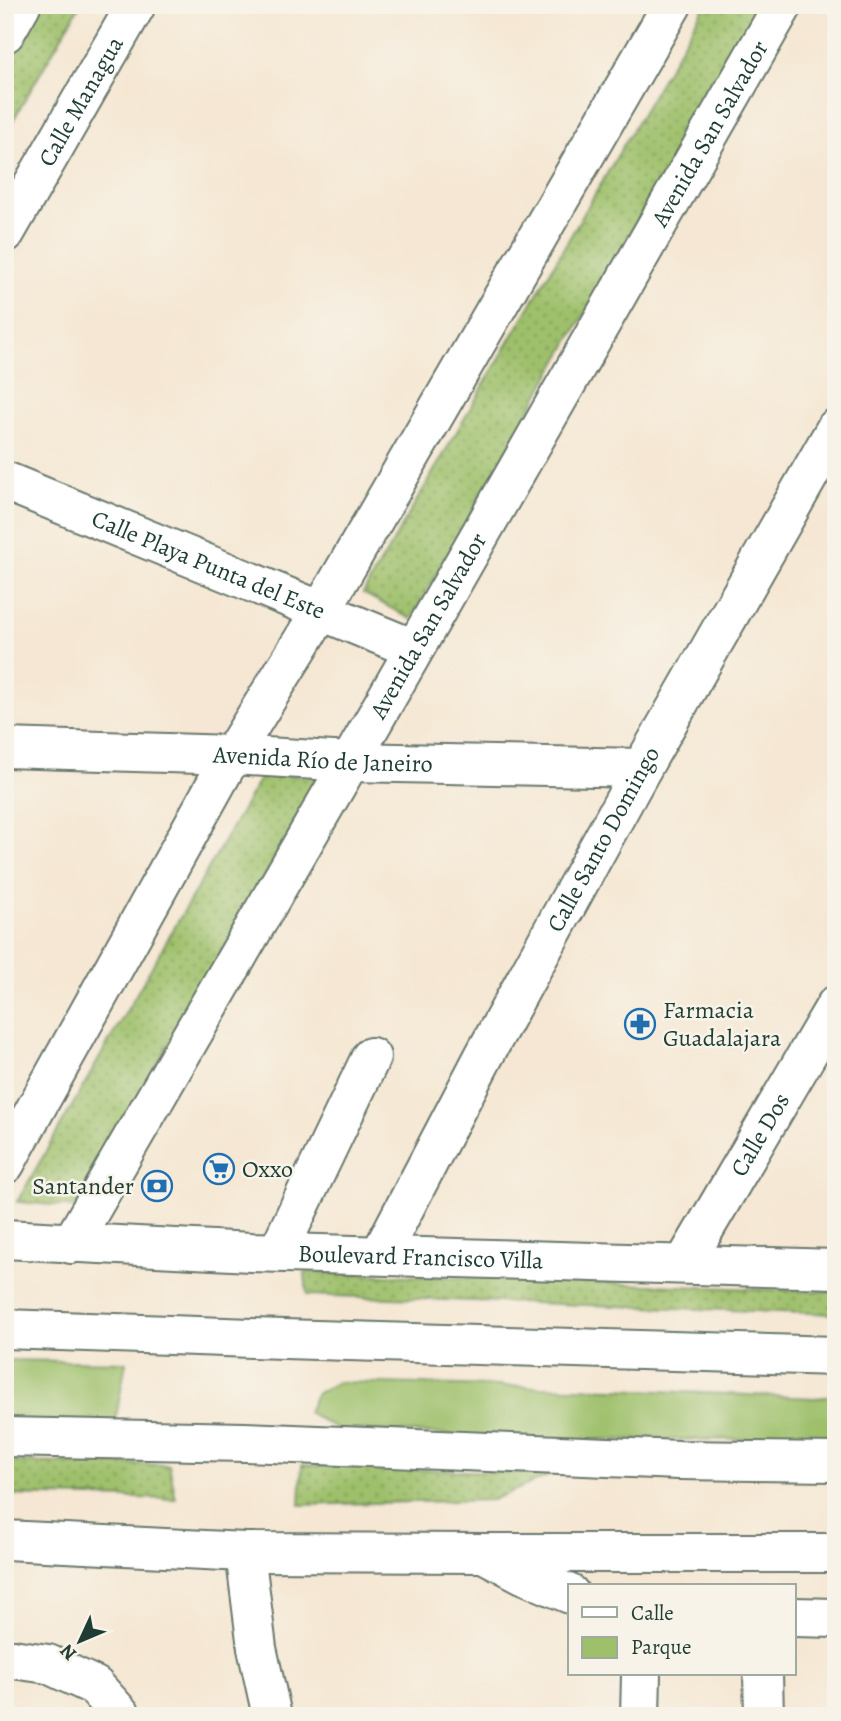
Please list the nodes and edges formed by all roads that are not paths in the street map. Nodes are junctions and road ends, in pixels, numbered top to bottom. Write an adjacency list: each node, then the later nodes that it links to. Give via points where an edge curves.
1 (21, 5): 5 (street)
2 (136, 5): 6 (street, Calle Managua)
3 (672, 5): 9 (street)
4 (783, 5): 10 (street, Avenida San Salvador)
5 (5, 33)
6 (5, 233)
7 (836, 428): 14 (street, Calle Santo Domingo)
8 (5, 481): 9 (street, Calle Playa Punta del Este)
9 (321, 611): 10 (street, Calle Playa Punta del Este); 12 (street)
10 (414, 649): 13 (street, Avenida San Salvador)
11 (5, 747): 12 (street, Avenida Río de Janeiro)
12 (232, 755): 13 (street, Avenida Río de Janeiro); 17 (street)
13 (350, 762): 14 (street, Avenida Río de Janeiro); 19 (street, Avenida San Salvador)
14 (642, 768): 21 (street, Calle Santo Domingo)
15 (836, 1006): 22 (street, Calle Dos)
16 (371, 1057): 20 (street)
17 (5, 1164)
18 (5, 1239): 19 (street, Boulevard Francisco Villa)
19 (71, 1244): 20 (street, Boulevard Francisco Villa)
20 (278, 1252): 21 (street, Boulevard Francisco Villa)
21 (380, 1255): 22 (street, Boulevard Francisco Villa)
22 (684, 1264): 23 (street, Boulevard Francisco Villa)
23 (836, 1269)
24 (5, 1329): 25 (street)
25 (836, 1356)
26 (5, 1437): 27 (street)
27 (836, 1462)
28 (5, 1540): 29 (street)
29 (245, 1552): 31 (street); 37 (street, via 257,1648)
30 (836, 1552): 31 (street)
31 (484, 1553): 32 (street)
32 (568, 1593)
33 (5, 1658): 36 (street, via 48,1664 95,1686)
34 (641, 1676): 38 (street)
35 (763, 1676): 39 (street)
36 (122, 1716)
37 (272, 1716)
38 (640, 1716)
39 (764, 1716)

